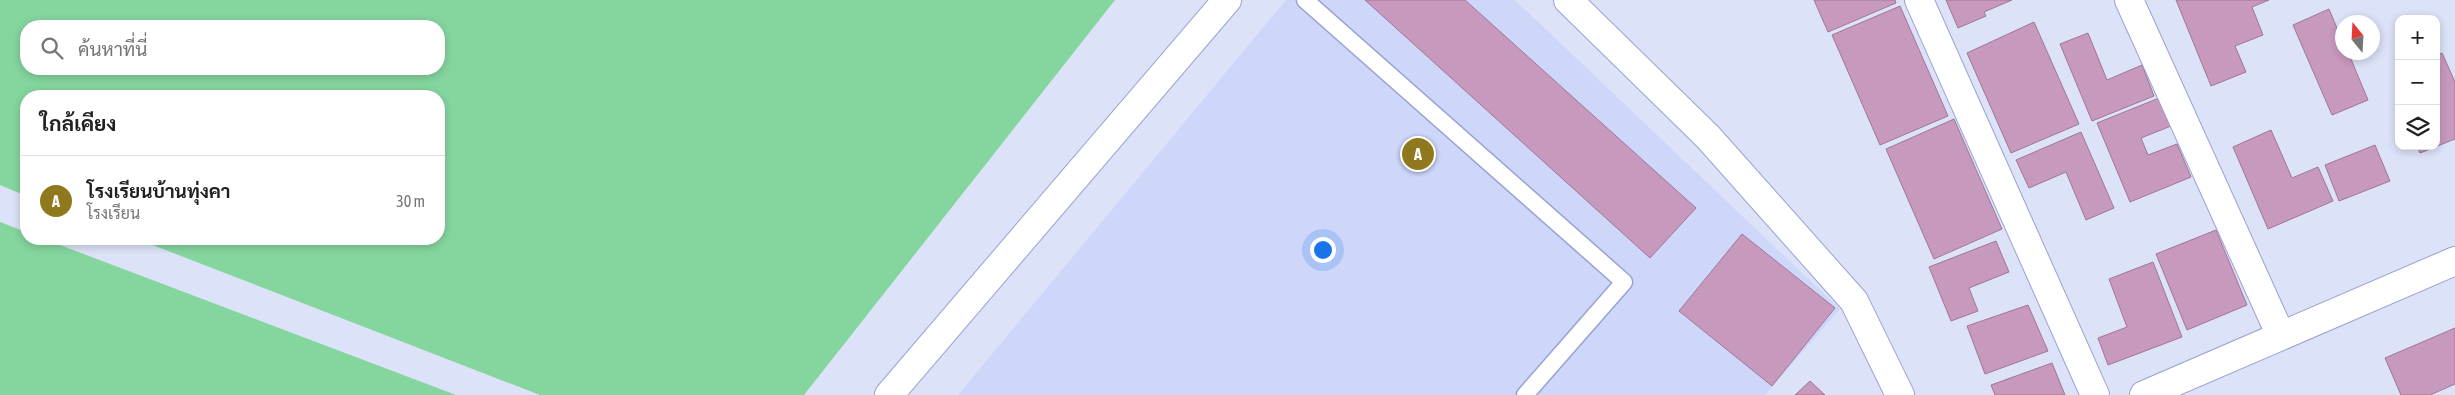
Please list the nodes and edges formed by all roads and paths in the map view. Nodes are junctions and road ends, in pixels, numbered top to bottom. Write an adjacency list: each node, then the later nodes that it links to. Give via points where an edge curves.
1 (1227, 0): 8 (street)
2 (1304, 0): 9 (lane, via 1624,282)
3 (1568, 0): 10 (street, via 1708,137 1854,301)
4 (1919, 0): 11 (street)
5 (2129, 0): 7 (street)
6 (2455, 261): 7 (street)
7 (2281, 336): 12 (street)
8 (889, 395)
9 (1525, 395)
10 (1900, 395)
11 (2095, 395)
12 (2144, 395)

